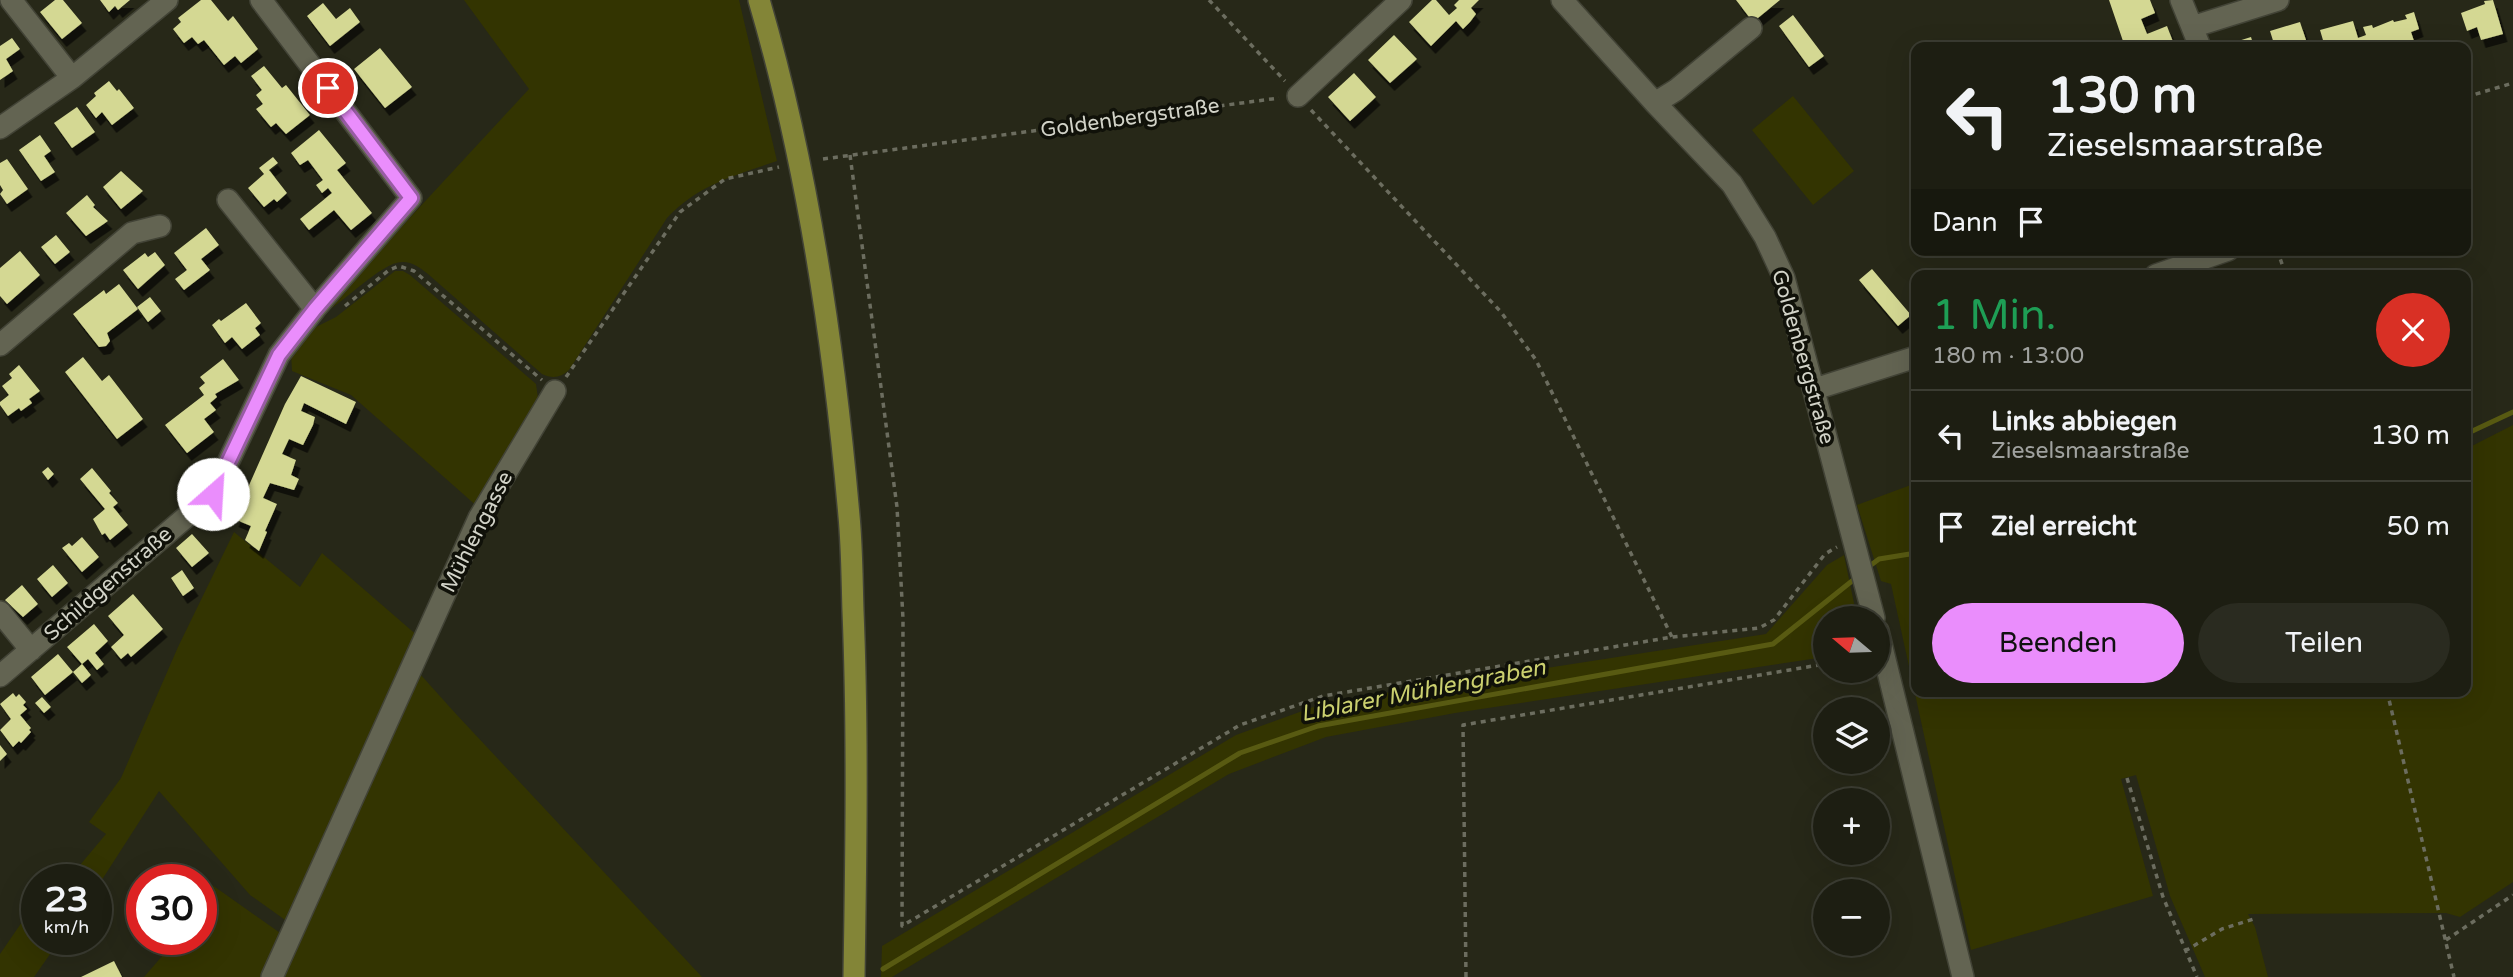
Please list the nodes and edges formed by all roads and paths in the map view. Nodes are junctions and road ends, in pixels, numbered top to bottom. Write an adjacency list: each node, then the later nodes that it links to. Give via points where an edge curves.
1 (10, 0): 13 (street)
2 (167, 0): 13 (street)
3 (261, 0): 26 (street, Schildgenstraße, via 411,198)
4 (759, 0): 47 (main road, via 808,208 834,373 849,518 858,720)
5 (1209, 0): 15 (path)
6 (1401, 0): 15 (street)
7 (1562, 0): 17 (street, Goldenbergstraße)
8 (2181, 0): 10 (street)
9 (2278, 0): 10 (street)
10 (2192, 27): 12 (street)
11 (1751, 28): 17 (street)
12 (2198, 42)
13 (72, 78): 18 (street)
14 (2513, 83): 16 (path)
15 (1298, 96): 19 (path, Goldenbergstraße); 35 (path, via 1501,312 1536,360)
16 (2471, 96)
17 (1655, 103): 30 (street, Goldenbergstraße, via 1732,184 1765,236 1784,278)
18 (0, 128)
19 (850, 155): 20 (path, Goldenbergstraße); 35 (path, via 897,507 903,619 902,926 1240,725 1323,696)
20 (822, 159)
21 (779, 167): 31 (path, via 725,179 680,212)
22 (228, 201): 26 (street)
23 (160, 226): 28 (street, via 132,233)
24 (2211, 256): 25 (street)
25 (2170, 270)
26 (315, 309): 36 (street, Schildgenstraße, via 279,355 213,494)
27 (336, 314): 31 (path, via 389,270 399,266 414,271)
28 (0, 345)
29 (1911, 359): 30 (street)
30 (1815, 389): 32 (street, Goldenbergstraße)
31 (555, 391): 46 (street, Mühlengasse, via 479,518)
32 (1854, 543): 33 (street, Goldenbergstraße); 35 (path, via 1825,554 1767,624)
33 (1871, 606)
34 (0, 612): 36 (street)
35 (1672, 637)
36 (31, 650): 38 (street, Schildgenstraße)
37 (1813, 666): 48 (path, via 1463,724)
38 (0, 676)
39 (1890, 679): 49 (street)
40 (2388, 697): 44 (path)
41 (2127, 778): 45 (path, via 2163,897)
42 (2513, 895): 44 (path)
43 (2256, 918): 45 (path, via 2222,929)
44 (2446, 940): 51 (path)
45 (2185, 951): 50 (path)
46 (272, 977)
47 (854, 977)
48 (1466, 977)
49 (1964, 977)
50 (2197, 977)
51 (2455, 977)

